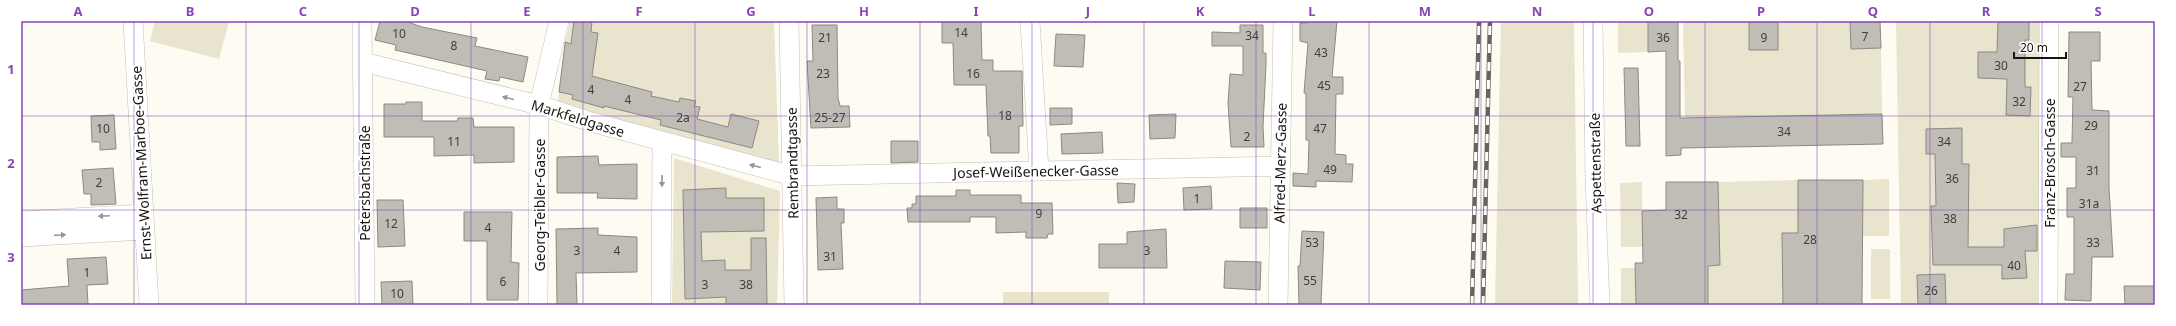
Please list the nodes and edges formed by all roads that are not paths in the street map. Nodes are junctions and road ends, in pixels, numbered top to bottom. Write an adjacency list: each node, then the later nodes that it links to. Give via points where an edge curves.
1 (133, 21): 16 (street, Ernst-Wolfram-Marboe-Gasse)
2 (362, 21): 9 (street, Petersbachstraße)
3 (559, 21): 10 (street, Georg-Teibler-Gasse)
4 (789, 21): 14 (street, Rembrandtgasse)
5 (1030, 21): 13 (street)
6 (1283, 21): 12 (street, Alfred-Merz-Gasse)
7 (1593, 21): 24 (street, Aspettenstraße)
8 (2049, 21): 25 (street, Franz-Brosch-Gasse)
9 (363, 62): 10 (street, Markfeldgasse, one-way to 9); 19 (street, Petersbachstraße)
10 (539, 105): 11 (street, Markfeldgasse); 20 (street, Georg-Teibler-Gasse)
11 (662, 142): 14 (street, Markfeldgasse, one-way to 11); 21 (street, one-way to 21)
12 (1279, 166): 13 (street, Josef-Weißenecker-Gasse); 23 (street, Alfred-Merz-Gasse)
13 (1039, 171): 14 (street, Josef-Weißenecker-Gasse)
14 (793, 176): 22 (street, Rembrandtgasse)
15 (21, 221): 16 (street, one-way to 15)
16 (143, 222): 17 (street, one-way to 16); 18 (street, Ernst-Wolfram-Marboe-Gasse)
17 (21, 237)
18 (149, 305)
19 (365, 305)
20 (538, 305)
21 (661, 305)
22 (794, 305)
23 (1278, 305)
24 (1600, 305)
25 (2048, 305)

